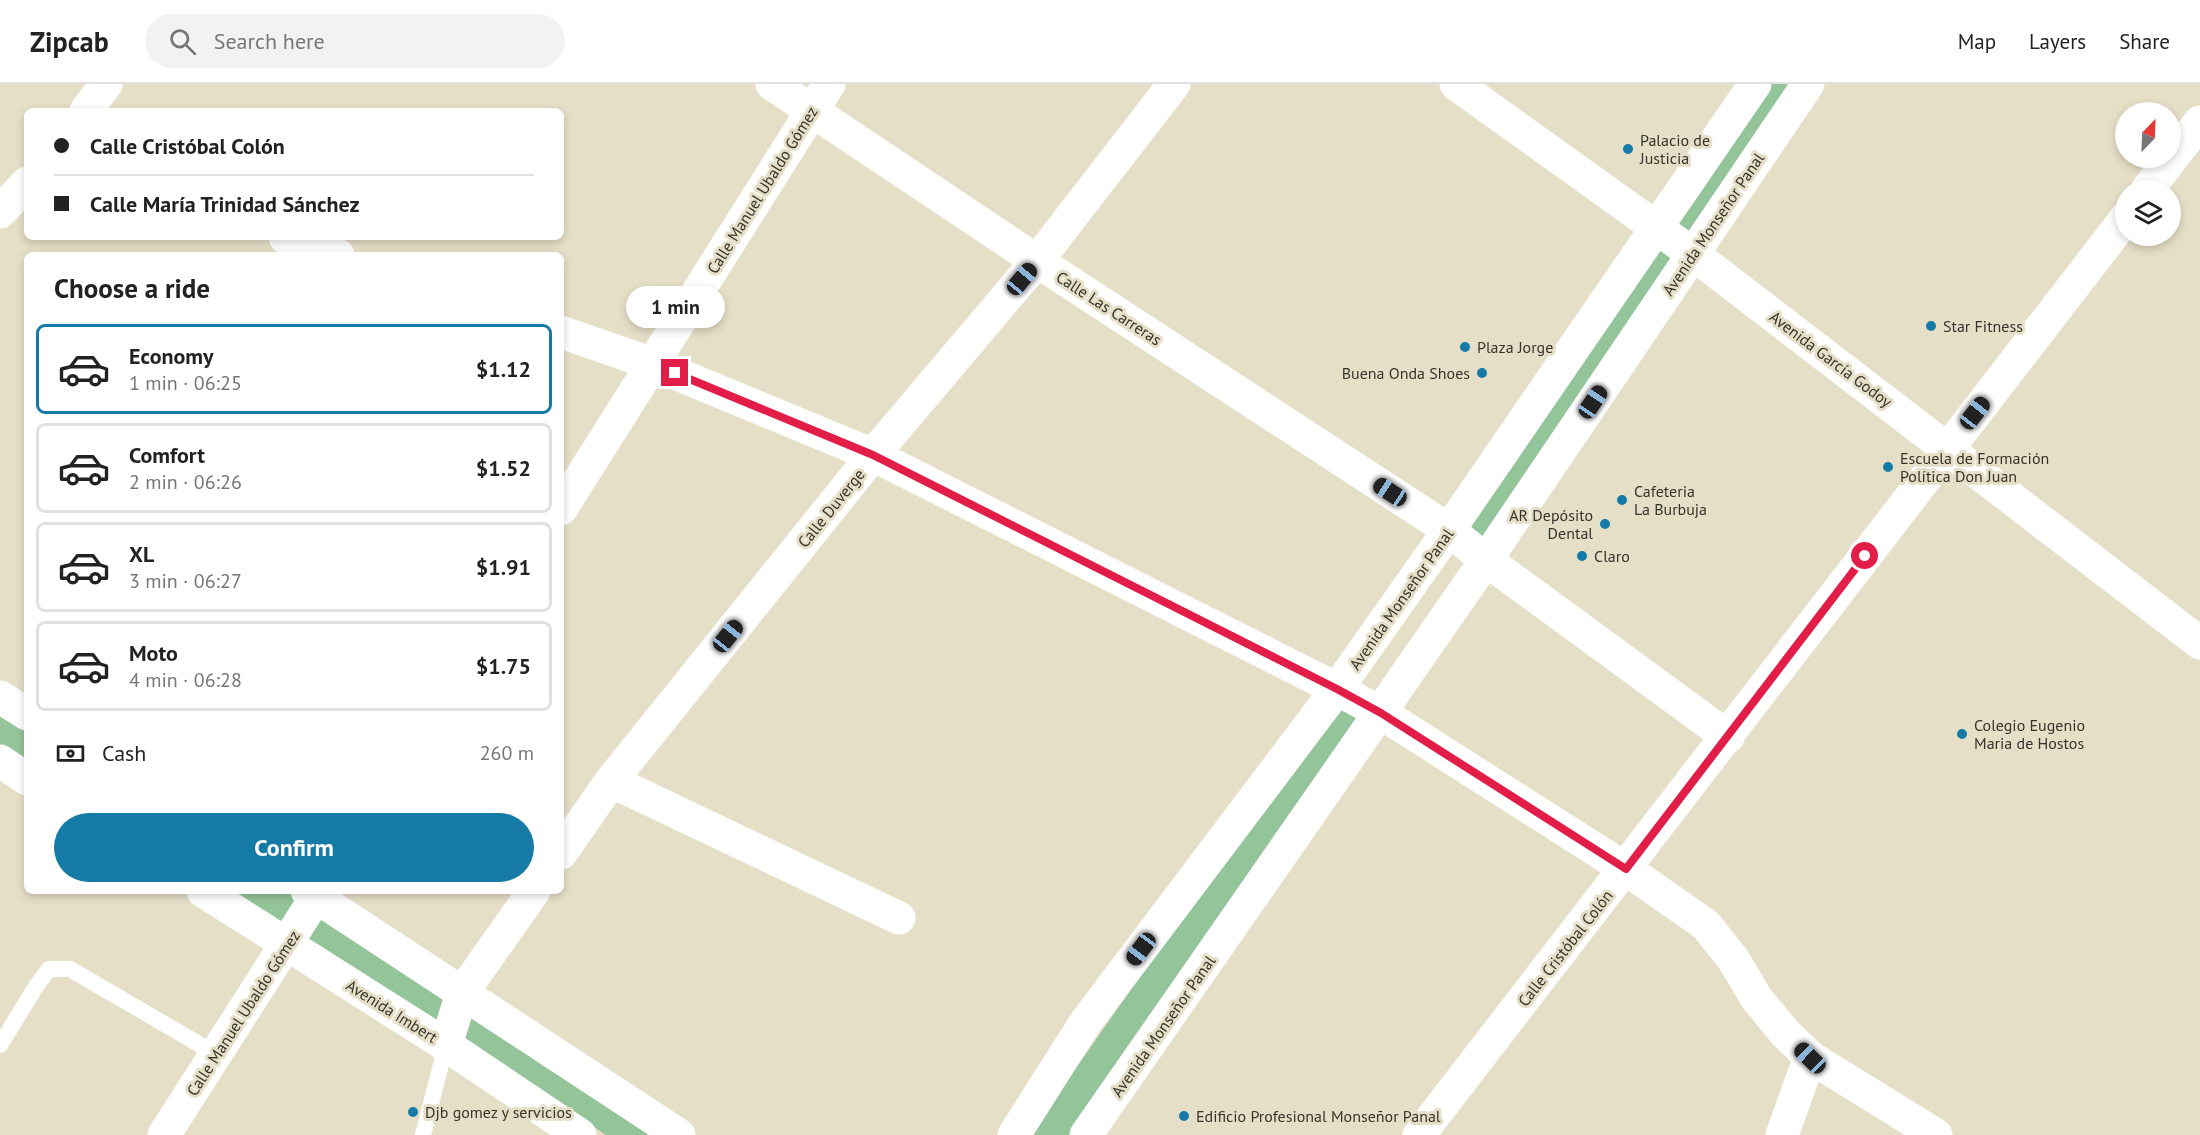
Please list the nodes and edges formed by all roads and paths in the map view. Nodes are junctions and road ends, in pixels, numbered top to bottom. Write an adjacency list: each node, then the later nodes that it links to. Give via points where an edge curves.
1 (106, 84): 8 (street)
2 (772, 84): 9 (street, Calle Las Carreras)
3 (829, 84): 9 (street, Calle Manuel Ubaldo Gómez)
4 (1174, 84): 19 (street, Calle Duverge)
5 (1456, 84): 14 (street, Avenida García Godoy)
6 (1755, 84): 14 (street, Avenida Monseñor Panal)
7 (1808, 84): 18 (street, Avenida Monseñor Panal)
8 (88, 108)
9 (811, 111): 19 (street, Calle Las Carreras); 21 (street, Calle Manuel Ubaldo Gómez)
10 (2200, 122): 11 (street)
11 (2155, 180)
12 (24, 186): 13 (street)
13 (0, 212)
14 (1657, 228): 18 (street, Avenida García Godoy); 25 (street, Avenida Monseñor Panal)
15 (2115, 232): 22 (street, Calle Cristóbal Colón)
16 (294, 240): 17 (street)
17 (329, 252)
18 (1693, 254): 22 (street, Avenida García Godoy); 26 (street, Avenida Monseñor Panal)
19 (1037, 261): 23 (street, Calle Duverge); 25 (street, Calle Las Carreras)
20 (564, 333): 21 (street)
21 (653, 364): 23 (street); 24 (street, Calle Manuel Ubaldo Gómez)
22 (1947, 448): 27 (street, Avenida García Godoy); 32 (street, Calle Cristóbal Colón)
23 (873, 455): 28 (street); 35 (street, Calle Duverge)
24 (564, 504)
25 (1449, 530): 26 (street, Calle Las Carreras); 28 (street, Avenida Monseñor Panal)
26 (1486, 560): 31 (street, Avenida Monseñor Panal); 32 (street, Calle Las Carreras)
27 (2200, 643)
28 (1337, 689): 31 (street); 53 (street, Avenida Monseñor Panal, via 1085,1023)
29 (0, 697): 30 (street)
30 (24, 712)
31 (1381, 713): 37 (street); 54 (street, Avenida Monseñor Panal)
32 (1728, 737): 37 (street, Calle Cristóbal Colón)
33 (0, 761): 34 (street)
34 (24, 777)
35 (611, 781): 36 (street, Calle Duverge); 42 (street)
36 (564, 849)
37 (1626, 869): 48 (street, via 1706,925 1764,1007); 55 (street, Calle Cristóbal Colón)
38 (208, 894): 43 (street, Avenida Imbert)
39 (313, 894): 43 (street, Calle Manuel Ubaldo Gómez)
40 (315, 894): 44 (street)
41 (532, 894): 44 (street)
42 (899, 918)
43 (287, 945): 46 (street, Avenida Imbert); 47 (street, Calle Manuel Ubaldo Gómez)
44 (462, 993): 46 (street); 52 (street)
45 (0, 1045): 47 (lane, via 49,969 70,969)
46 (446, 1045): 49 (street, Avenida Imbert); 51 (lane)
47 (216, 1054): 50 (street, Calle Manuel Ubaldo Gómez)
48 (1810, 1058): 56 (street); 57 (street)
49 (577, 1134)
50 (164, 1135)
51 (423, 1135)
52 (679, 1135)
53 (1014, 1135)
54 (1086, 1135)
55 (1419, 1135)
56 (1782, 1135)
57 (1936, 1135)

